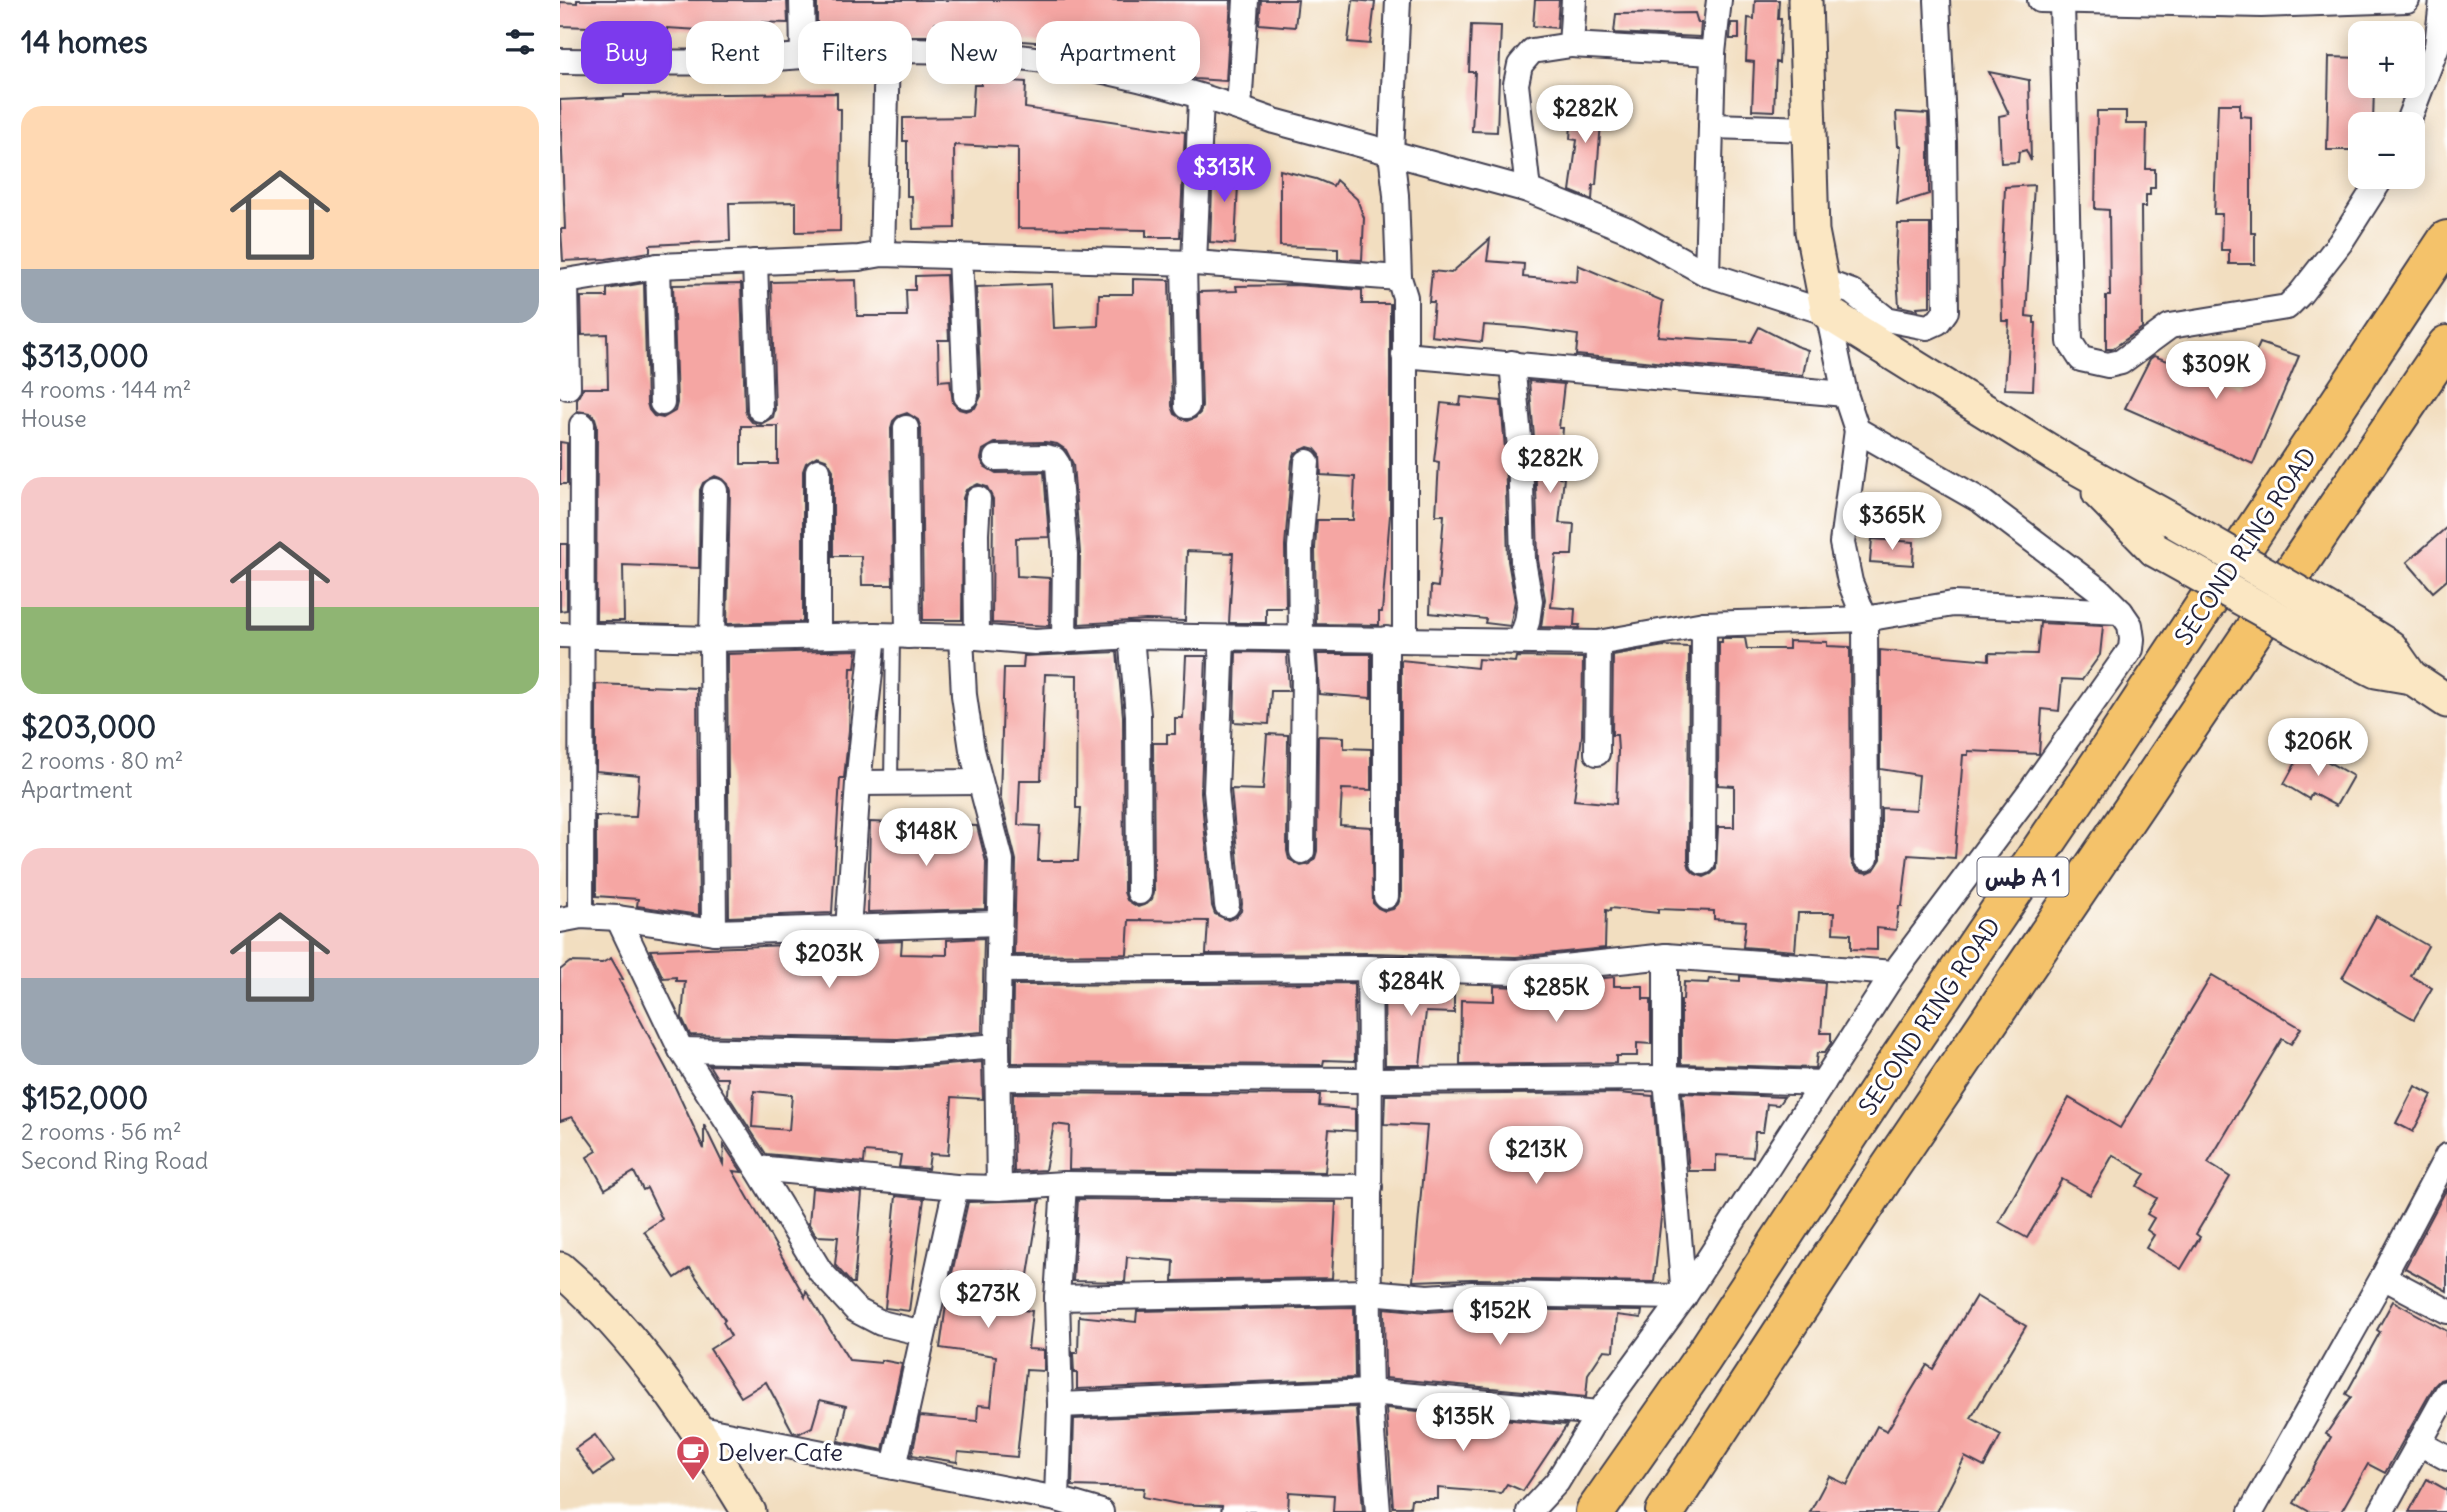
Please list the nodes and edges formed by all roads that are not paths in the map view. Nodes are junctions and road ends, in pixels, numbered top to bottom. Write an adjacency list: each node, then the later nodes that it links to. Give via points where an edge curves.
1 (802, 0): 13 (street)
2 (1246, 0): 21 (street)
3 (1398, 0): 25 (street)
4 (1574, 0): 14 (street)
5 (1719, 0): 16 (street)
6 (1805, 0): 24 (street)
7 (1937, 0): 36 (street, via 1947,311 1927,327 1886,319 1852,292)
8 (2407, 0): 11 (street)
9 (2442, 0): 22 (street, via 2437,46)
10 (2051, 1): 12 (street); 26 (street, via 2070,342 2081,359 2108,365 2121,362 2170,326 2287,307 2340,243)
11 (2357, 1): 12 (street)
12 (2261, 2)
13 (802, 21)
14 (1571, 45): 16 (street); 27 (street, via 1532,51 1520,65 1516,84)
15 (912, 52): 20 (street, via 969,52 1063,64)
16 (1713, 53): 23 (street)
17 (798, 55): 18 (street, via 713,62)
18 (560, 61)
19 (886, 84): 29 (street)
20 (1201, 98): 21 (street); 32 (street)
21 (1239, 108): 25 (street)
22 (2412, 112)
23 (1711, 127): 24 (street); 34 (street)
24 (1809, 130): 36 (street, via 1812,232)
25 (1391, 153): 27 (street); 35 (street)
26 (2374, 189)
27 (1528, 190): 34 (street, via 1628,230)
28 (2447, 240): 125 (highway, SECOND RING ROAD / طس A 1, via 2108,753)
29 (882, 254): 30 (street); 31 (street)
30 (960, 256): 32 (street); 44 (street)
31 (755, 262): 33 (street); 47 (street)
32 (1189, 263): 35 (street); 46 (street)
33 (658, 266): 37 (street); 45 (street)
34 (1707, 274): 38 (street)
35 (1399, 278): 40 (street, via 1405,298)
36 (1822, 281): 38 (street)
37 (563, 282): 42 (street)
38 (1828, 313): 43 (street); 53 (street)
39 (2447, 345): 126 (highway, طس A 1, via 1889,1169)
40 (1404, 355): 41 (street); 68 (street)
41 (1512, 363): 43 (street); 71 (street, via 1523,561 1530,601)
42 (568, 387)
43 (1845, 394): 50 (street)
44 (966, 396)
45 (662, 403)
46 (1187, 406)
47 (760, 409)
48 (582, 425): 60 (street)
49 (906, 428): 61 (street)
50 (1857, 430): 57 (street, via 1981,501); 58 (street, via 1842,543 1850,582)
51 (996, 458): 70 (street, via 1045,457 1058,465 1065,554)
52 (1307, 461): 67 (street, via 1300,547)
53 (2067, 462): 69 (street, bridge, via 2177,523); 69 (street, bridge, via 2155,550)
54 (818, 471): 62 (street)
55 (715, 491): 66 (street)
56 (978, 499): 64 (street)
57 (2121, 612): 58 (street, via 1953,604); 92 (street, via 2130,625 2131,649)
58 (1865, 619): 59 (street); 79 (street)
59 (1704, 624): 72 (street); 80 (street)
60 (570, 635): 66 (street); 84 (street)
61 (892, 635): 62 (street); 64 (street); 75 (lane); 77 (street)
62 (818, 636): 66 (street)
63 (1132, 636): 65 (street); 70 (street); 81 (street, via 1138,715)
64 (969, 637): 70 (street); 76 (street, via 968,725)
65 (1222, 638): 67 (street); 83 (street, via 1216,790)
66 (712, 639): 88 (street)
67 (1301, 639): 68 (street); 78 (street)
68 (1395, 639): 71 (street); 82 (street)
69 (2347, 639): 73 (street, via 2390,647 2411,677)
70 (1064, 641)
71 (1520, 642): 72 (street)
72 (1598, 643): 74 (street)
73 (2447, 701)
74 (1597, 753)
75 (891, 782): 76 (street); 77 (street)
76 (980, 782): 86 (street, via 1001,860)
77 (858, 783): 87 (street)
78 (1302, 851)
79 (1866, 858)
80 (1703, 862)
81 (1139, 892)
82 (1386, 896)
83 (1227, 905)
84 (570, 918): 85 (street)
85 (618, 918): 88 (street); 94 (street)
86 (999, 923): 87 (street); 91 (street)
87 (848, 929): 88 (street)
88 (714, 932)
89 (1666, 956): 90 (street, via 1517,972); 92 (street); 96 (street)
90 (1369, 968): 91 (street); 97 (street)
91 (1000, 970): 93 (street)
92 (1894, 974): 98 (street)
93 (997, 1046): 94 (street, via 898,1055); 95 (street)
94 (681, 1050): 100 (street)
95 (999, 1078): 97 (street); 104 (street)
96 (1666, 1078): 97 (street); 98 (street); 108 (street)
97 (1372, 1080): 103 (street)
98 (1823, 1083): 108 (street)
99 (2447, 1157): 106 (street)
100 (757, 1168): 102 (street); 111 (street, via 820,1272 846,1302 881,1324)
101 (1064, 1184): 103 (street); 104 (street); 109 (street)
102 (956, 1187): 104 (street); 111 (street)
103 (1370, 1187): 107 (street)
104 (999, 1188)
105 (560, 1269): 116 (street, via 620,1329)
106 (2383, 1277): 110 (street); 127 (street)
107 (1368, 1292): 108 (street, via 1428,1297); 109 (street); 112 (street)
108 (1684, 1297): 115 (street)
109 (1058, 1298): 114 (street)
110 (2447, 1311)
111 (923, 1333): 119 (street)
112 (1370, 1392): 114 (street); 115 (street); 123 (street)
113 (2447, 1393): 117 (street)
114 (1060, 1405): 120 (street)
115 (1599, 1413): 124 (street, via 1557,1482)
116 (696, 1428): 119 (street); 121 (street)
117 (2419, 1443): 118 (street); 128 (street)
118 (2447, 1458)
119 (894, 1467): 120 (street)
120 (1057, 1499): 122 (street)
121 (750, 1512)
122 (1101, 1512)
123 (1378, 1512)
124 (1529, 1512)
125 (1595, 1512)
126 (1665, 1512)
127 (2251, 1512)
128 (2381, 1512)

